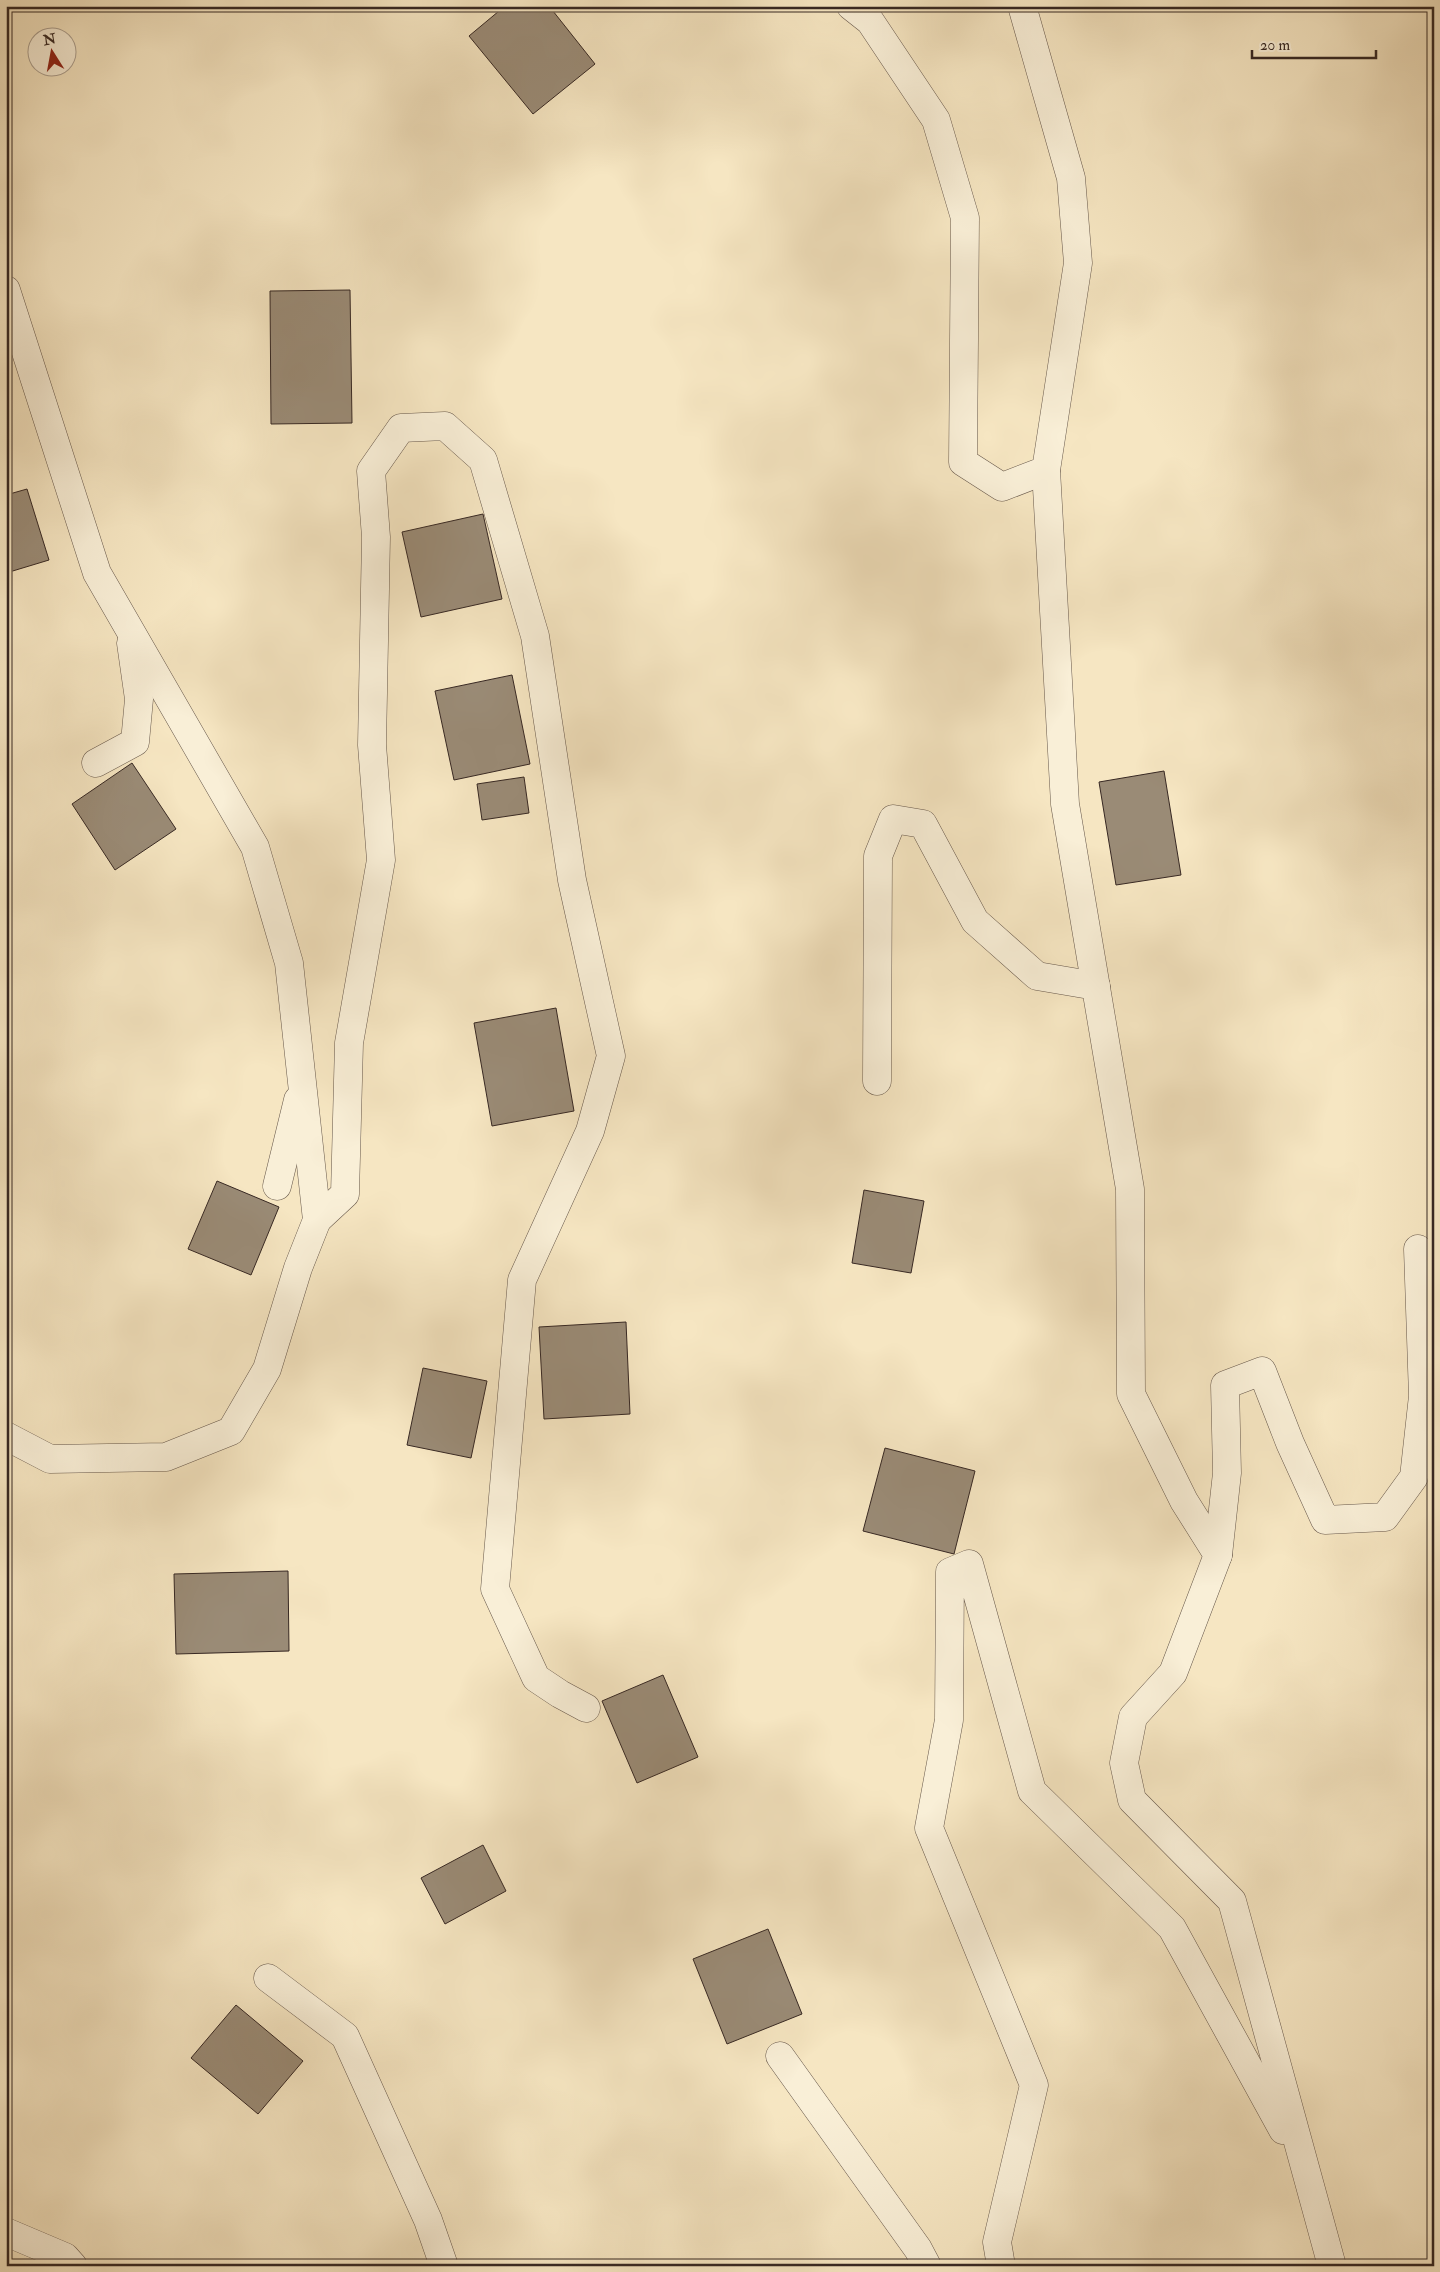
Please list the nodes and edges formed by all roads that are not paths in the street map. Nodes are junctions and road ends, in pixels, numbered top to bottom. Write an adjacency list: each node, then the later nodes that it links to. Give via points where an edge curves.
1 (852, 6): 4 (street, via 870,21 936,120 965,218 963,462 1002,487)
2 (1022, 6): 4 (street, via 1071,178 1078,263)
3 (6, 290): 5 (street, via 97,574)
4 (1046, 470): 7 (street, via 1065,804)
5 (130, 630): 6 (street, via 139,699 135,742); 9 (street, via 256,847 289,963)
6 (96, 763)
7 (1096, 986): 8 (street, via 1037,976 975,921 923,824 893,819 878,856); 14 (street, via 1130,1189 1130,1394 1184,1501)
8 (877, 1080)
9 (302, 1083): 10 (street); 11 (street)
10 (276, 1186)
11 (317, 1220): 13 (street, via 298,1268 267,1369 231,1431 166,1457 50,1459); 15 (street, via 345,1194 349,1043 381,860 372,745 376,538 371,471 401,428 445,426 483,460 535,636 572,880 611,1056 590,1131 522,1280 496,1589 536,1678)
12 (1418, 1249): 14 (street, via 1423,1396 1414,1478 1385,1517 1325,1520 1262,1371 1225,1385 1227,1473)
13 (6, 1436)
14 (1218, 1555): 18 (street, via 1173,1673 1133,1717 1124,1764 1132,1800 1232,1901)
15 (586, 1708)
16 (268, 1978): 21 (street, via 345,2036 428,2220)
17 (780, 2056): 22 (street)
18 (1305, 2171): 23 (street, via 1172,1928 1032,1791 969,1564 950,1572 950,1720 929,1828 1034,2085 997,2242); 24 (street)
19 (6, 2232): 20 (street, via 65,2257)
20 (73, 2266)
21 (444, 2266)
22 (927, 2266)
23 (1001, 2266)
24 (1332, 2266)

